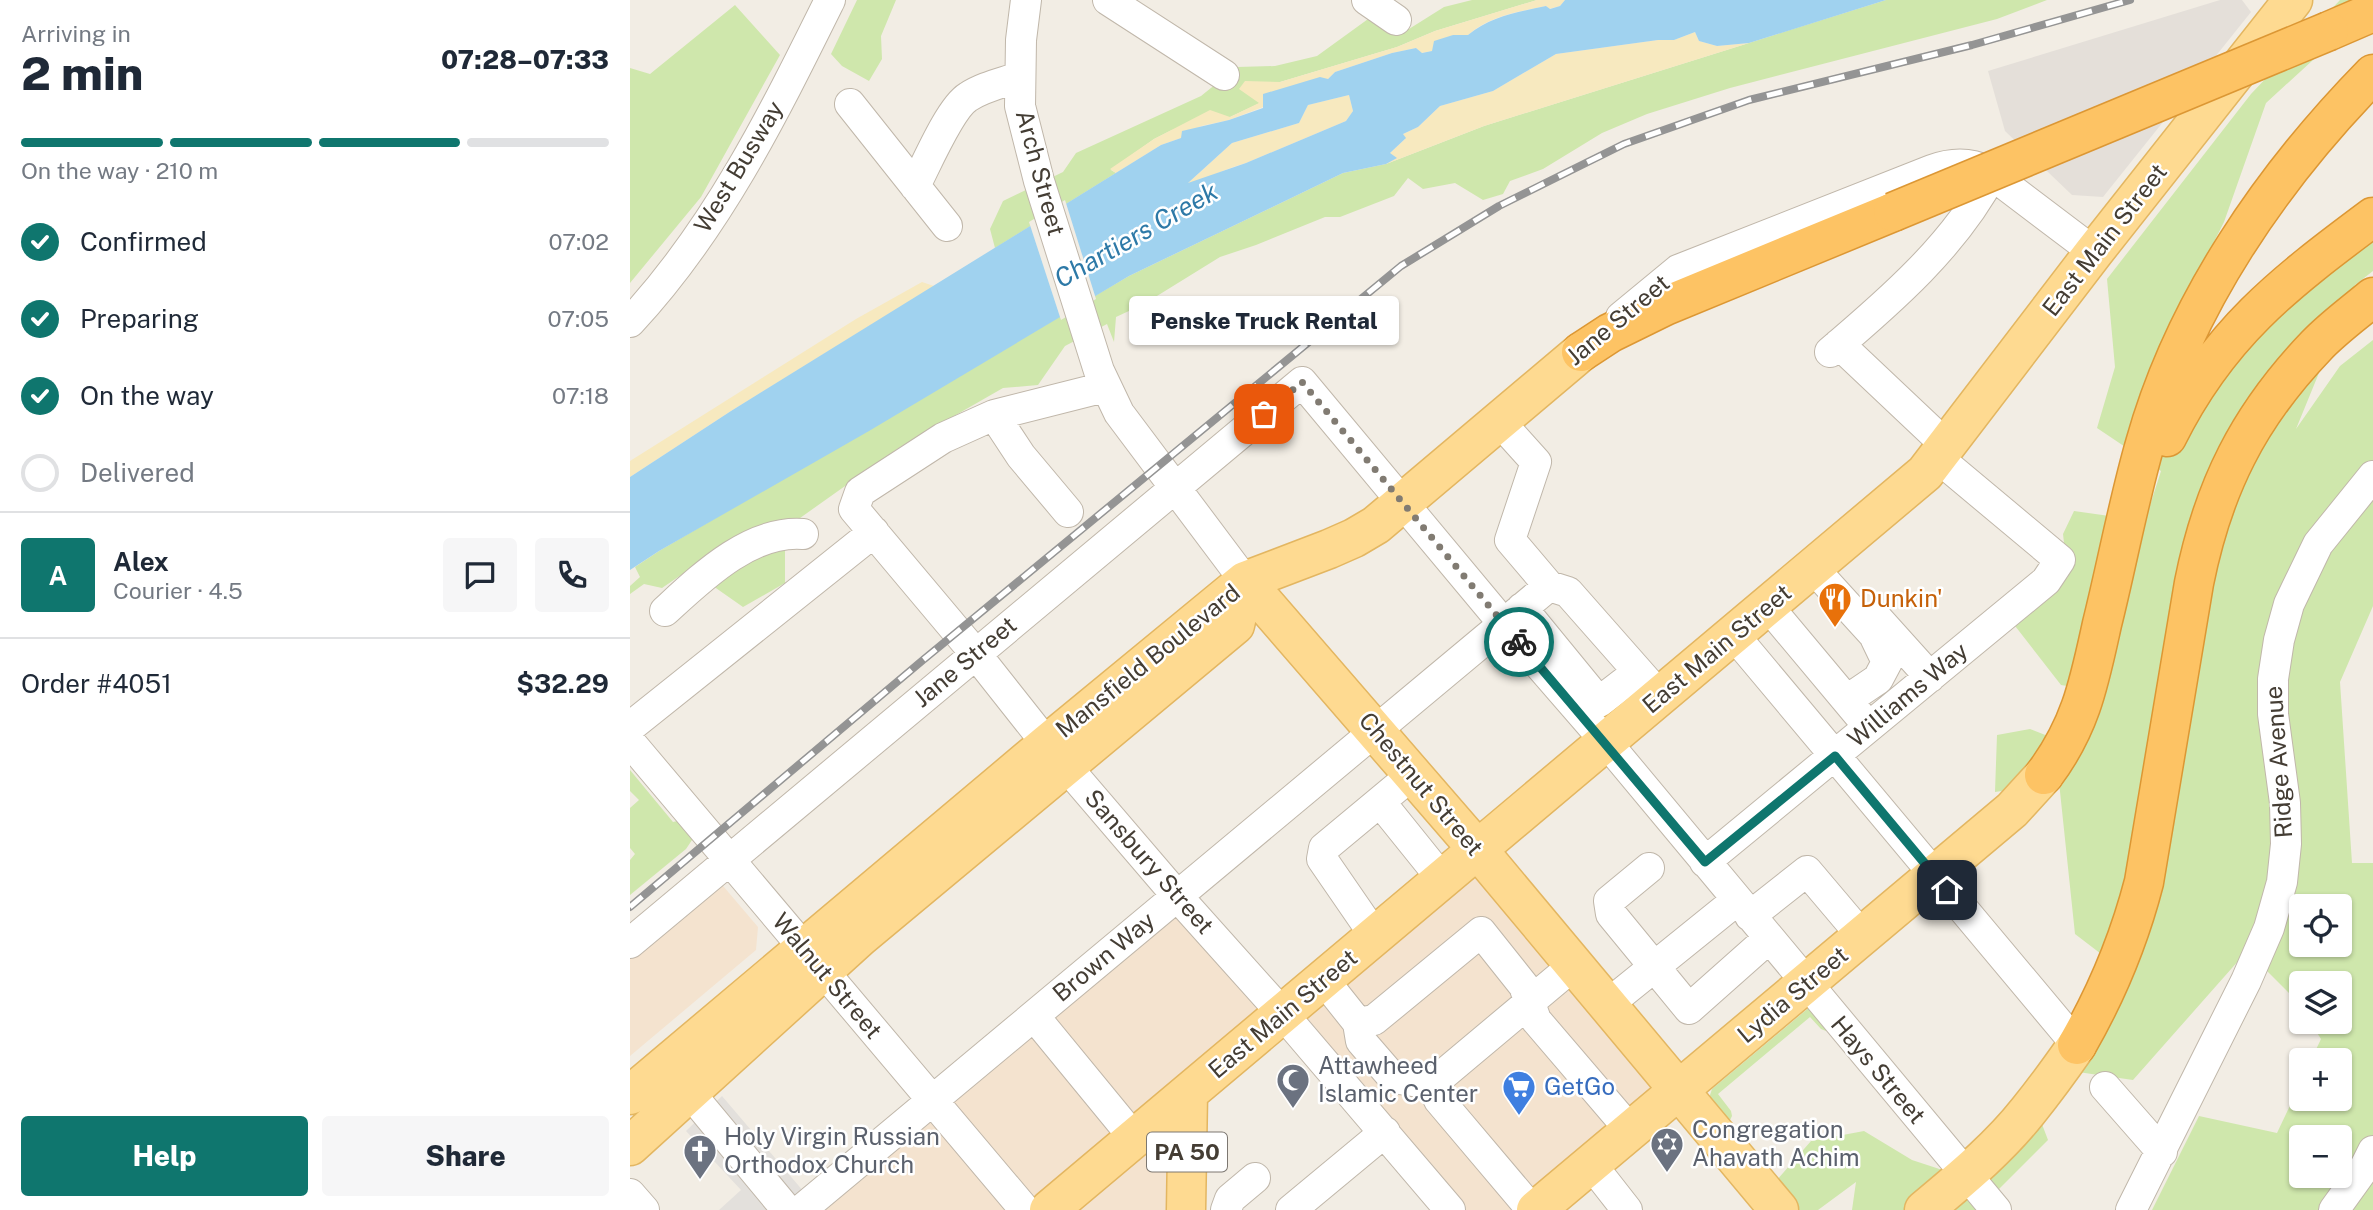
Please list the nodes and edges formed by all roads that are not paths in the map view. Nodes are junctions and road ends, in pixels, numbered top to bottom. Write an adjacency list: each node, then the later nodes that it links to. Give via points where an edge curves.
1 (830, 0): 19 (street, West Busway, via 737,177 687,251)
2 (1026, 0): 11 (street, Arch Street)
3 (1108, 0): 9 (street)
4 (1367, 0): 8 (street)
5 (2293, 0): 17 (main road, East Main Street)
6 (2365, 0): 7 (highway)
7 (2373, 10): 21 (highway, bridge, via 1665,306)
8 (1396, 20)
9 (1224, 75)
10 (2373, 75): 32 (highway, via 2289,171 2211,288 2157,404)
11 (1019, 77): 14 (street, via 965,98); 20 (street, Arch Street, via 1020,106 1039,181)
12 (850, 104): 14 (street)
13 (1992, 174): 17 (street, Jane Street); 21 (street, Jane Street, via 1966,164 1940,167 1678,270); 26 (street, via 1980,198 1916,274 1834,348)
14 (915, 186): 16 (street)
15 (2373, 217): 32 (highway, via 2261,306 2214,358 2178,414)
16 (947, 226)
17 (2094, 253): 26 (main road, East Main Street)
18 (2371, 299): 78 (highway, via 2318,344 2277,390 2218,493 2196,572 2152,844 2135,917 2110,984)
19 (630, 322)
20 (1089, 342): 23 (street, Chestnut Street)
21 (1581, 352): 25 (main road, Jane Street)
22 (1302, 382): 28 (street, Jane Street); 29 (street, Hays Street)
23 (1105, 387): 24 (street); 28 (street, Chestnut Street)
24 (993, 415): 30 (street); 31 (street, Sansbury Street, via 943,438 860,492 854,509)
25 (1499, 421): 29 (main road, Jane Street); 36 (street, via 1536,462 1510,540)
26 (1942, 452): 34 (main road, East Main Street, via 1910,487); 42 (street, Williams Way, via 2060,560 2046,581)
27 (2373, 476): 91 (street, Ridge Avenue, via 2318,544 2289,604 2273,679 2285,803 2282,882 2269,928 2246,981)
28 (1174, 489): 35 (street, Chestnut Street); 41 (street, Jane Street)
29 (1402, 503): 35 (main road, Jane Street, via 1354,538); 39 (street, Hays Street)
30 (1068, 512)
31 (874, 532): 41 (street, Sansbury Street); 45 (street)
32 (2124, 533): 53 (highway, via 2079,715)
33 (803, 534): 38 (street, via 785,533 743,550 706,574)
34 (1818, 564): 37 (main road, East Main Street); 42 (street); 44 (street, via 1874,635 1887,662 1878,680)
35 (1245, 581): 47 (main road, Chestnut Street); 50 (main road, Mansfield Boulevard)
36 (1549, 586): 39 (street, Brown Way); 43 (street, via 1568,592)
37 (1768, 605): 40 (main road, East Main Street); 44 (street)
38 (665, 611)
39 (1512, 616): 43 (street, via 1599,702); 47 (street, Brown Way); 49 (street, Hays Street)
40 (1733, 634): 43 (main road, East Main Street); 51 (street)
41 (975, 653): 50 (street, Sansbury Street); 59 (street, Jane Street)
42 (1930, 677): 46 (street, Williams Way)
43 (1648, 684): 49 (main road, East Main Street)
44 (1847, 700): 46 (street)
45 (630, 727)
46 (1869, 727): 51 (street, Williams Way)
47 (1376, 730): 52 (main road, Chestnut Street); 63 (street, Brown Way)
48 (630, 742): 59 (street, Walnut Street)
49 (1607, 743): 56 (street, Hays Street); 58 (main road, East Main Street)
50 (1057, 755): 63 (street, Sansbury Street); 68 (main road, Mansfield Boulevard)
51 (1835, 756): 60 (street, Williams Way); 61 (street)
52 (1413, 774): 54 (street); 55 (main road, Chestnut Street)
53 (2044, 775): 61 (main road, Lydia Street, via 2012,810)
54 (1381, 803): 57 (street); 65 (street, via 1324,848 1322,859)
55 (1448, 815): 57 (street); 58 (main road, Chestnut Street)
56 (1685, 837): 60 (street, Hays Street); 70 (street, via 1609,901 1611,914)
57 (1412, 842): 62 (street)
58 (1478, 850): 62 (main road, East Main Street); 69 (main road, Chestnut Street)
59 (730, 860): 67 (street, Jane Street); 68 (street, Walnut Street)
60 (1705, 862): 64 (street, Hays Street)
61 (1935, 875): 66 (main road, Lydia Street); 78 (street)
62 (1443, 880): 65 (main road, East Main Street)
63 (1178, 897): 75 (street, Sansbury Street); 76 (street, Brown Way)
64 (1752, 918): 66 (street, via 1807,871); 70 (street); 70 (street, via 1689,1009); 72 (street, Hays Street)
65 (1375, 936): 71 (main road, East Main Street)
66 (1862, 936): 72 (main road, Lydia Street)
67 (630, 943)
68 (812, 960): 82 (main road, Mansfield Boulevard); 84 (main road, Mansfield Boulevard); 85 (street, Walnut Street)
69 (1574, 965): 73 (street); 74 (main road, Chestnut Street)
70 (1655, 967): 74 (street)
71 (1323, 979): 75 (main road, East Main Street); 77 (street)
72 (1806, 984): 81 (main road, Lydia Street); 93 (street, Hays Street)
73 (1530, 1002): 77 (street, via 1524,986 1481,932 1374,1020); 79 (street); 86 (street, via 1536,1020)
74 (1607, 1005): 81 (main road, Chestnut Street)
75 (1282, 1013): 83 (main road, East Main Street); 87 (street, Sansbury Street)
76 (1034, 1016): 85 (street, Brown Way); 88 (street)
77 (1358, 1023): 79 (street, via 1361,1041 1393,1079)
78 (2077, 1045): 93 (main road, via 2026,1113)
79 (1432, 1084): 103 (street, via 1439,1100)
80 (2105, 1087): 91 (street)
81 (1679, 1091): 86 (main road, Lydia Street); 105 (main road, Chestnut Street)
82 (689, 1092): 89 (main road, Mansfield Boulevard); 95 (street)
83 (1188, 1094): 88 (main road, East Main Street); 99 (main road, PA 50)
84 (630, 1095)
85 (932, 1101): 96 (street, Brown Way); 97 (street, Walnut Street)
86 (1631, 1131): 92 (main road, Lydia Street)
87 (1385, 1132): 101 (street); 102 (street, Sansbury Street)
88 (1135, 1139): 98 (main road, East Main Street)
89 (630, 1146)
90 (2373, 1151): 109 (street)
91 (2162, 1152): 108 (street, Ridge Avenue)
92 (1591, 1164): 103 (main road, Lydia Street); 104 (street)
93 (1966, 1175): 106 (main road); 107 (street, Hays Street)
94 (1255, 1178): 100 (street, via 1230,1199)
95 (787, 1210)
96 (801, 1210)
97 (1024, 1210)
98 (1049, 1210)
99 (1186, 1210)
100 (1226, 1210)
101 (1291, 1210)
102 (1450, 1210)
103 (1534, 1210)
104 (1627, 1210)
105 (1779, 1210)
106 (1924, 1210)
107 (1996, 1210)
108 (2131, 1210)
109 (2334, 1210)

